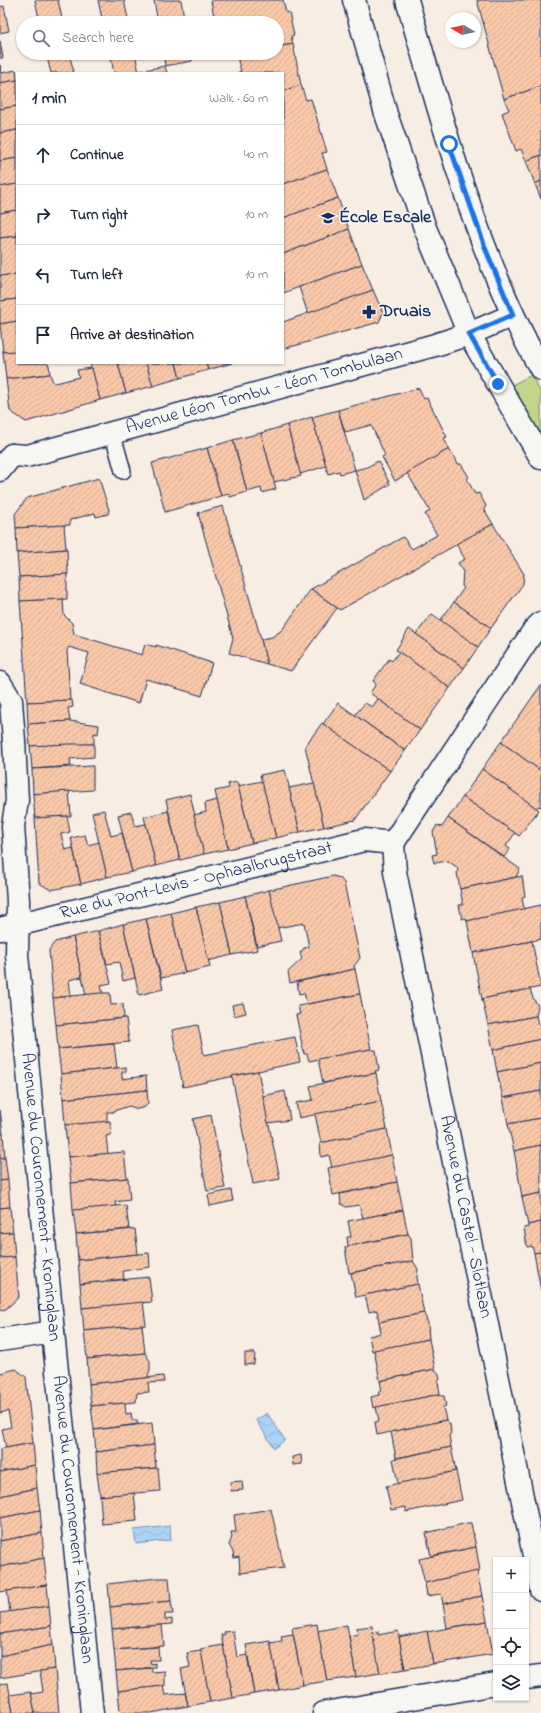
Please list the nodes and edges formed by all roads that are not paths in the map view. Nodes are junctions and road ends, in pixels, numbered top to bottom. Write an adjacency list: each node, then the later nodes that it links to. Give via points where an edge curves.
1 (354, 0): 4 (street, via 386,114 424,228)
2 (407, 0): 3 (street, via 452,152 486,250)
3 (513, 315): 4 (street, Avenue Léon Tombu - Léon Tombulaan); 5 (street)
4 (469, 334): 6 (street, Avenue Léon Tombu - Léon Tombulaan); 8 (street)
5 (541, 369)
6 (112, 432): 7 (street, Avenue Léon Tombu - Léon Tombulaan, via 27,456); 9 (lane)
7 (4, 457)
8 (541, 458)
9 (123, 471)
10 (541, 623): 12 (street)
11 (0, 683): 13 (street, Avenue du Couronnement - Kroninglaan, via 10,701 17,800 13,826)
12 (392, 843): 13 (street, Rue du Pont-Levis - Ophaalbrugstraat, via 364,840); 16 (street, Avenue du Castel - Slotlaan, via 395,872)
13 (9, 926): 14 (street, Avenue du Couronnement - Kroninglaan, via 17,955)
14 (53, 1332): 15 (street); 20 (street, Avenue du Couronnement - Kroninglaan)
15 (0, 1340)
16 (541, 1590)
17 (541, 1676): 18 (street)
18 (529, 1678)
19 (493, 1685): 21 (street)
20 (92, 1713)
21 (324, 1713)

